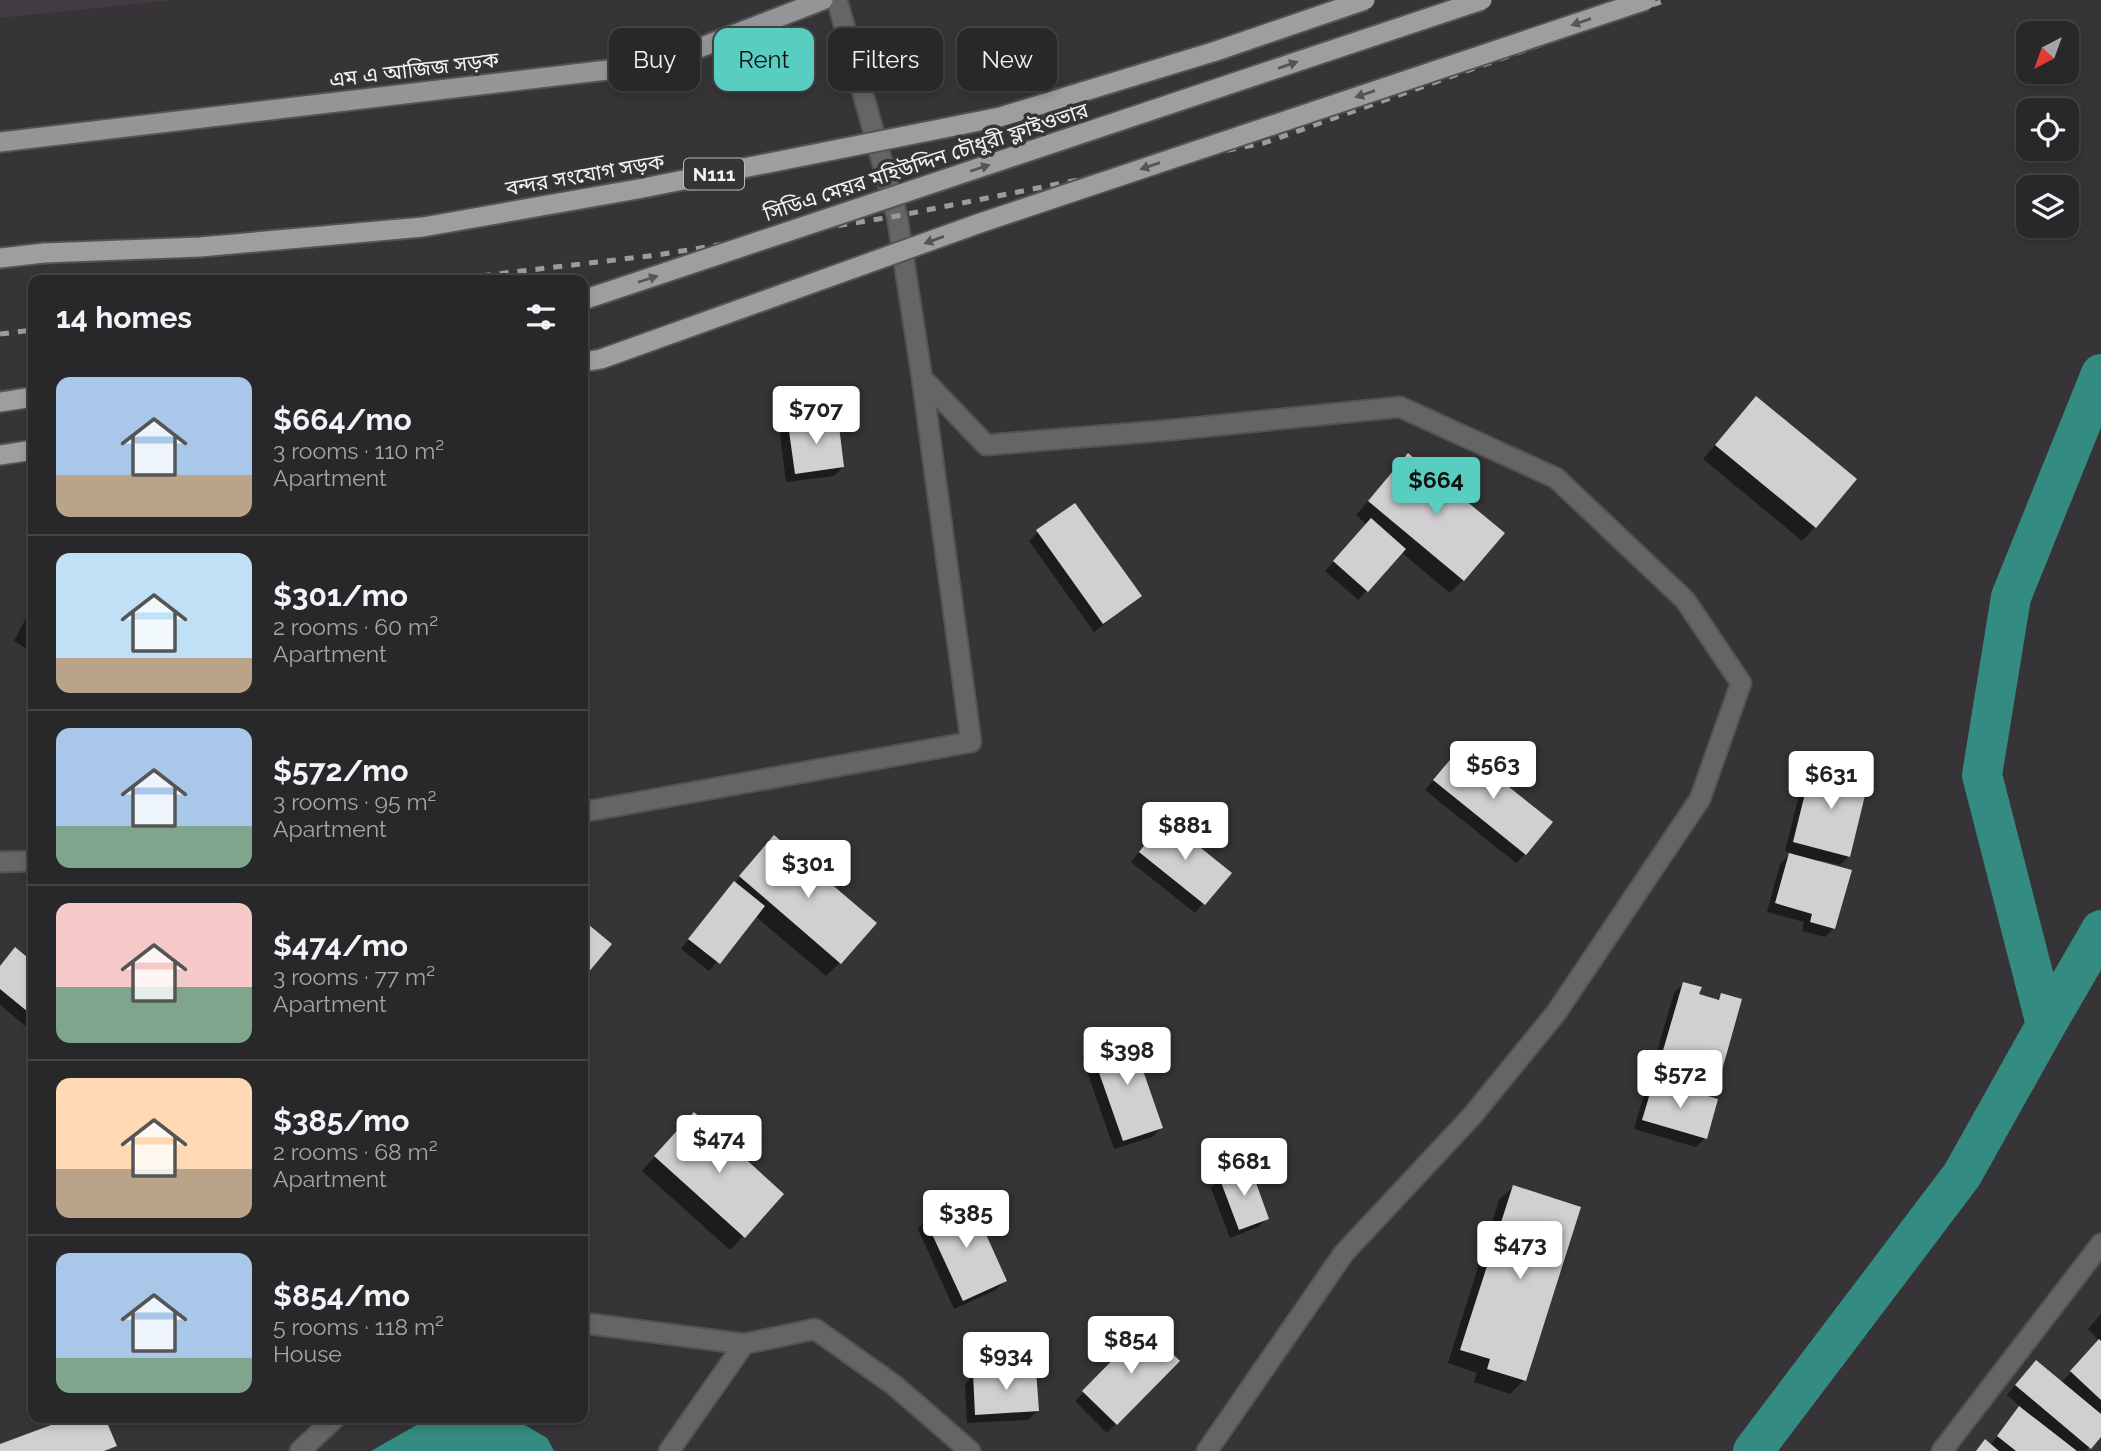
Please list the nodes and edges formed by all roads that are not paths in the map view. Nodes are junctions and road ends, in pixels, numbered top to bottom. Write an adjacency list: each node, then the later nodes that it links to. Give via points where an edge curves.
1 (823, 0): 6 (main road, এম এ আজিজ সড়ক, via 658,64)
2 (837, 0): 10 (street, via 898,216)
3 (1365, 0): 7 (highway, বন্দর সংযোগ সড়ক / N111, bridge, via 1000,117 638,189 423,227 200,247)
4 (1482, 0): 8 (highway, সিডিএ মেয়র মহিউদ্দিন চৌধুরী ফ্লাইওভার, one-way to 4, bridge)
5 (1646, 0): 9 (highway, one-way to 9, bridge, via 980,223)
6 (0, 142)
7 (0, 258)
8 (588, 298)
9 (588, 361)
10 (922, 378): 15 (street, via 971,742); 25 (street, via 986,445 1399,407 1556,478 1685,600 1741,683 1700,799 1556,1013 1472,1116 1344,1253)
11 (28, 398): 12 (highway)
12 (0, 402)
13 (28, 451): 14 (highway)
14 (0, 455)
15 (588, 811)
16 (28, 861): 17 (street)
17 (0, 862)
18 (2101, 1244): 26 (street)
19 (588, 1325): 20 (street)
20 (744, 1344): 23 (street); 24 (street, via 815,1329 894,1385)
21 (330, 1423): 22 (street)
22 (300, 1451)
23 (669, 1451)
24 (970, 1451)
25 (1207, 1451)
26 (1942, 1451)

